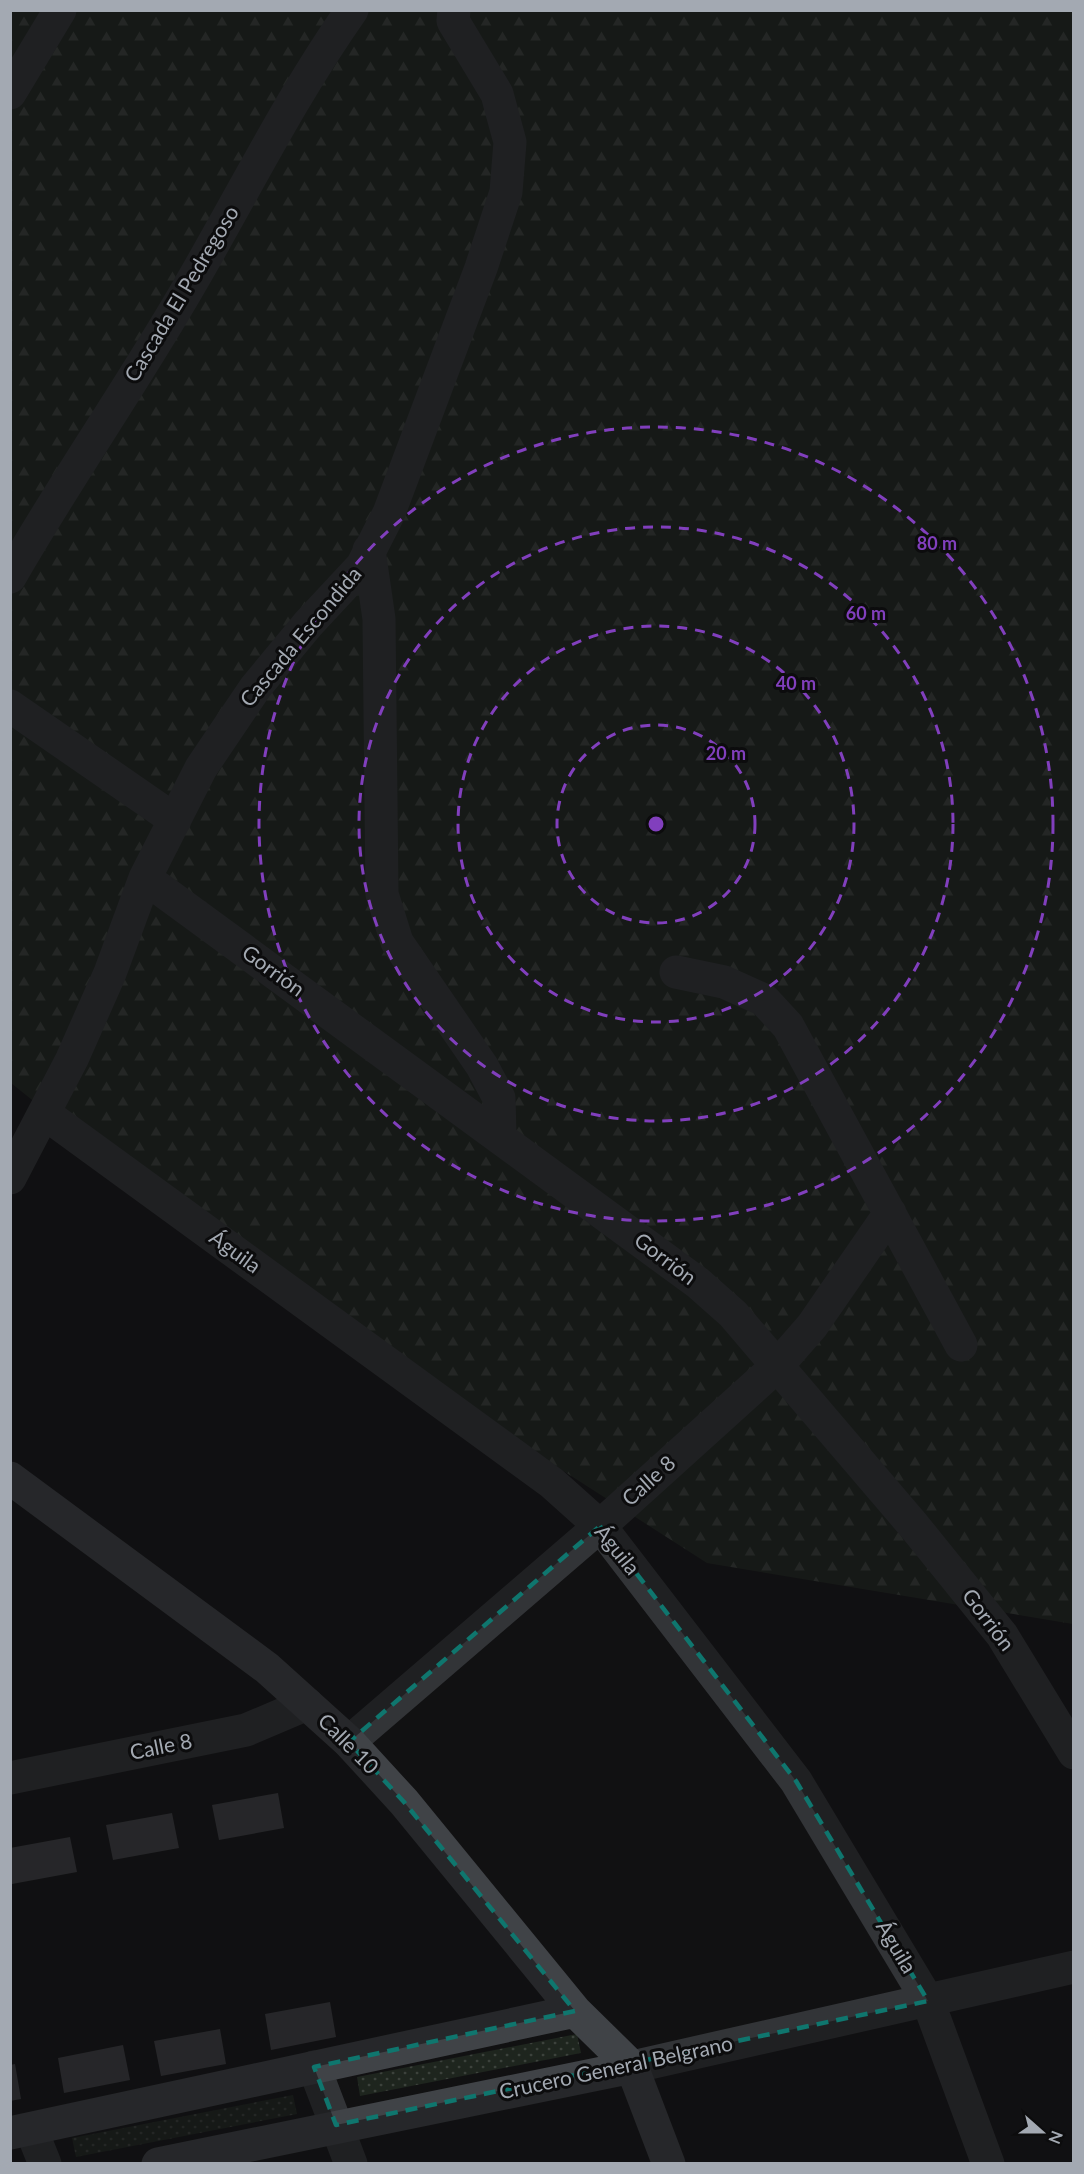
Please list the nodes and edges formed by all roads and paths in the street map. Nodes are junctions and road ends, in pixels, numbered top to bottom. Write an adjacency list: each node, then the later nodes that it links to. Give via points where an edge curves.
1 (60, 10): 4 (street)
2 (352, 10): 6 (street, Cascada El Pedregoso, via 313,66 184,296)
3 (454, 10): 5 (street, Cascada Escondida, via 453,21 497,94 510,142 506,192 389,513)
4 (10, 93)
5 (369, 550): 8 (street, Cascada Escondida, via 362,566 255,688 201,768); 12 (street, via 379,619 382,894 397,942 482,1066 499,1098)
6 (10, 577)
7 (10, 706): 8 (street)
8 (175, 820): 9 (street, Cascada Escondida)
9 (145, 878): 11 (street, Cascada Escondida, via 110,974); 12 (street, Gorrión)
10 (676, 972): 14 (street, via 724,982 764,1000 788,1026)
11 (44, 1113): 13 (street, Cascada Escondida); 18 (street, Águila, via 552,1483)
12 (501, 1136): 16 (street, Gorrión, via 699,1283)
13 (10, 1178)
14 (890, 1213): 15 (street); 16 (street, Calle 8, via 812,1326)
15 (961, 1345)
16 (778, 1365): 18 (street, Calle 8); 21 (street, Gorrión, via 1002,1635)
17 (10, 1478): 19 (street, Calle 10, via 267,1668)
18 (600, 1526): 20 (street, Calle 8); 24 (street, Águila, via 796,1781)
19 (307, 1704): 20 (street, Calle 10); 22 (street, Calle 8, via 246,1730)
20 (349, 1742): 25 (street, Calle 10, via 404,1802)
21 (1074, 1753)
22 (10, 1778)
23 (1074, 1967): 24 (street, Crucero General Belgrano)
24 (928, 2001): 27 (street, Crucero General Belgrano); 34 (street, Águila)
25 (575, 2011): 26 (street); 27 (street, Calle 10)
26 (314, 2067): 28 (street); 29 (street)
27 (632, 2067): 28 (street, Crucero General Belgrano); 33 (street)
28 (336, 2125): 31 (street, Crucero General Belgrano); 32 (street)
29 (21, 2131): 30 (street)
30 (45, 2163)
31 (158, 2163)
32 (351, 2163)
33 (669, 2163)
34 (988, 2163)

